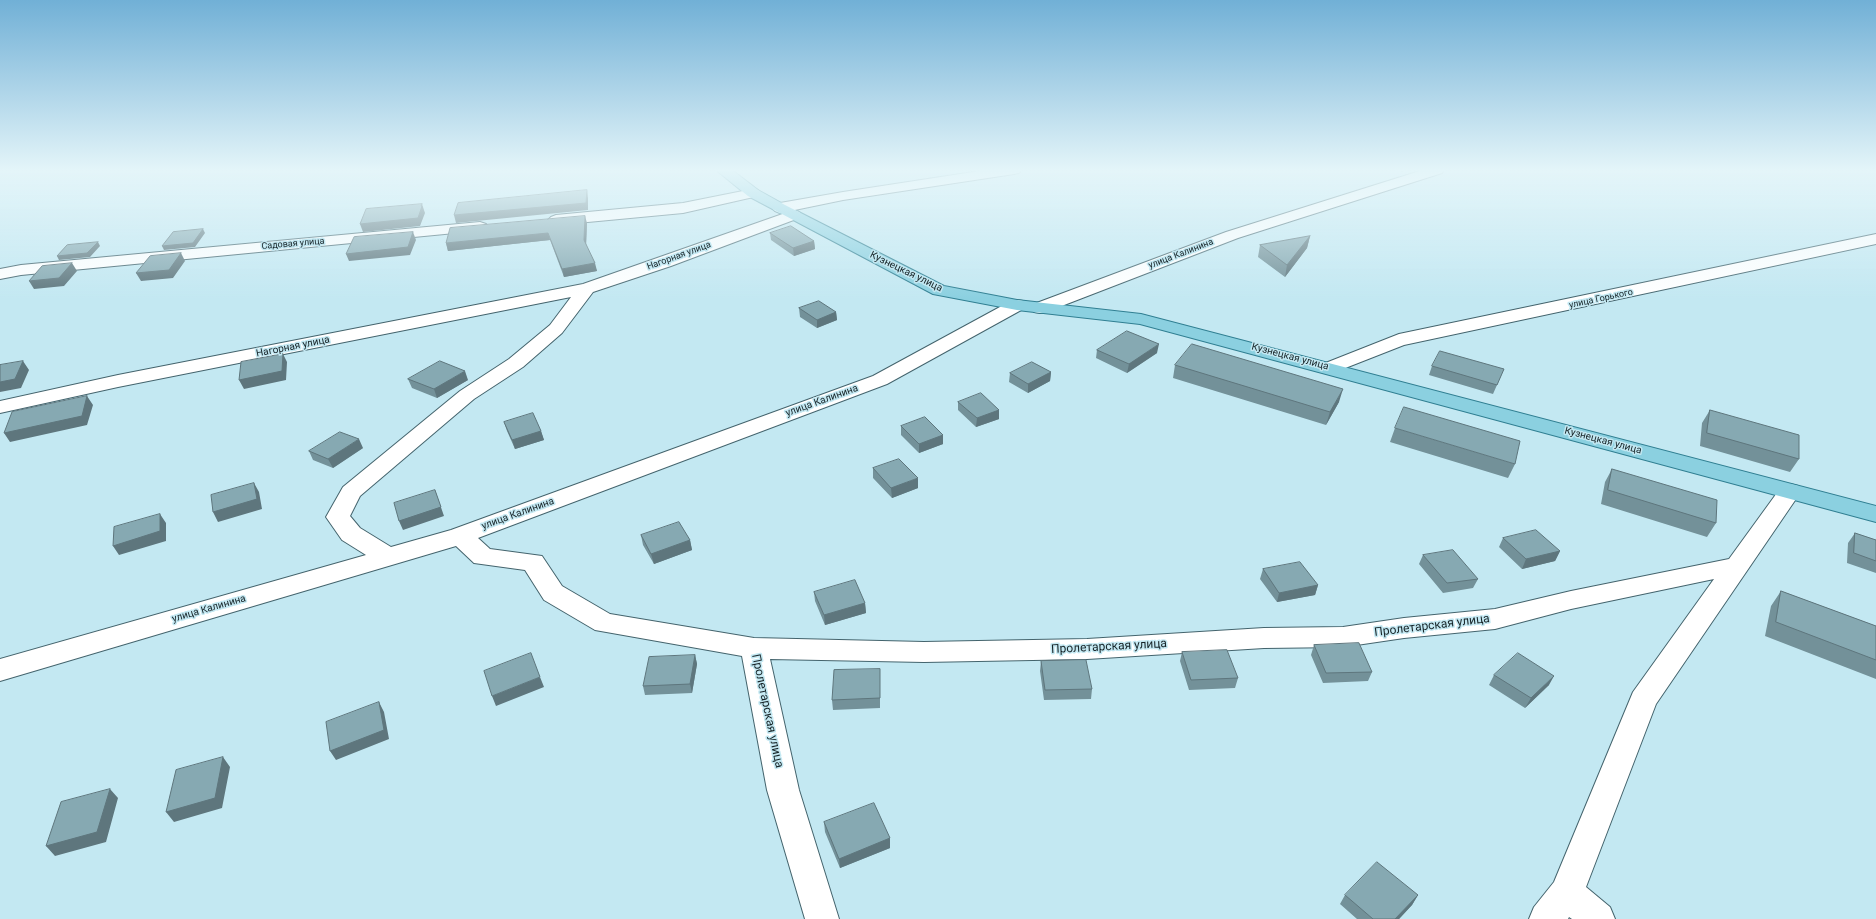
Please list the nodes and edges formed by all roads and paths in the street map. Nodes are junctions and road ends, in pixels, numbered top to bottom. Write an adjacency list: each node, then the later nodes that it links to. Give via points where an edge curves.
1 (630, 213): 5 (street)
2 (782, 213): 9 (street, Нагорная улица, via 665,262)
3 (791, 213): 10 (main road, Кузнецкая улица, via 939,290)
4 (1302, 213): 11 (street, улица Калинина, via 1232,235)
5 (542, 221)
6 (495, 225): 8 (street, Садовая улица, via 29,269)
7 (1876, 239): 12 (street, улица Горького, via 1400,340)
8 (0, 274)
9 (587, 288): 13 (street, Нагорная улица, via 118,381); 17 (street, via 550,334 516,363 467,395 351,492 338,517 351,534)
10 (1017, 305): 11 (main road, Кузнецкая улица); 16 (street, улица Калинина, via 880,380)
11 (1040, 308): 12 (main road, Кузнецкая улица, via 1142,319)
12 (1330, 368): 14 (main road, Кузнецкая улица)
13 (0, 407)
14 (1790, 491): 15 (main road, Кузнецкая улица); 18 (street)
15 (1876, 514)
16 (460, 536): 17 (street, улица Калинина); 19 (street, via 483,557 533,562 553,593 604,623)
17 (388, 557): 20 (street, улица Калинина)
18 (1738, 566): 19 (street, Пролетарская улица, via 1571,600 1495,619 1343,637 1264,638 1087,649 932,652); 21 (street, via 1643,700)
19 (754, 648): 22 (street, Пролетарская улица, via 783,790)
20 (0, 670)
21 (1567, 893): 23 (street); 24 (street)
22 (822, 919)
23 (1546, 919)
24 (1598, 919)

